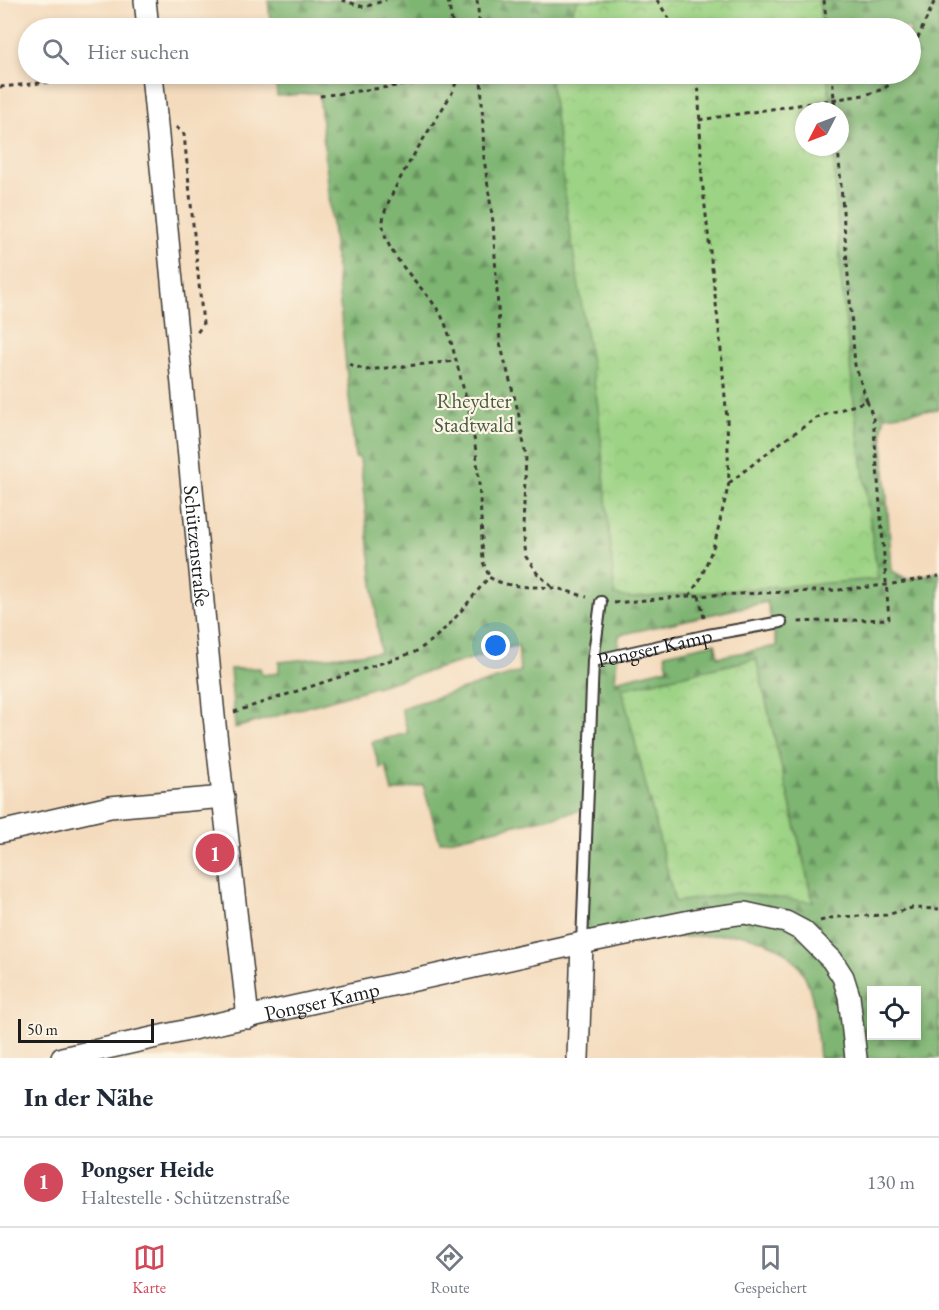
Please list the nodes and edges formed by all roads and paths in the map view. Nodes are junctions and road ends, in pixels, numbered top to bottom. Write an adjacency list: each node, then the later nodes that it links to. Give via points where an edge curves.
1 (145, 0): 9 (street)
2 (342, 0): 3 (path, via 364,7)
3 (386, 0)
4 (448, 0): 10 (path)
5 (477, 0): 11 (path)
6 (657, 0): 12 (path)
7 (824, 0): 13 (path)
8 (935, 0): 14 (path)
9 (147, 18)
10 (451, 18)
11 (479, 18)
12 (669, 18)
13 (826, 18)
14 (921, 31)
15 (32, 84): 23 (path)
16 (153, 84): 42 (street, Schützenstraße)
17 (403, 84): 24 (path)
18 (454, 84): 28 (path, via 393,192 382,225 403,267 442,316)
19 (481, 84): 35 (path, via 500,343 526,456 526,557)
20 (698, 84): 26 (path)
21 (833, 84): 25 (path)
22 (892, 84): 25 (path)
23 (0, 87)
24 (320, 96)
25 (835, 101): 26 (path)
26 (699, 120): 31 (path, via 727,420)
27 (839, 156): 30 (path, via 855,365)
28 (456, 361): 29 (path, via 366,370); 33 (path, via 473,432 483,562)
29 (349, 364)
30 (867, 401): 31 (path, via 818,417); 34 (path, via 873,417)
31 (729, 483): 36 (path, via 716,542)
32 (939, 576): 34 (path)
33 (489, 577): 35 (path, via 509,585); 42 (path, via 448,627 416,652)
34 (887, 585): 37 (path); 39 (path, via 889,619)
35 (554, 588): 38 (path)
36 (689, 596): 37 (path); 38 (path)
37 (699, 596): 40 (path)
38 (601, 602): 41 (lane)
39 (781, 622): 40 (lane, Pongser Kamp)
40 (708, 635): 41 (lane, Pongser Kamp)
41 (593, 661): 47 (lane, Pongser Kamp)
42 (214, 716): 43 (street, Schützenstraße)
43 (224, 797): 44 (street, via 100,809); 48 (street, Schützenstraße)
44 (0, 832)
45 (939, 909): 46 (path, via 912,908 886,915 835,917 818,921)
46 (803, 931): 47 (street, Pongser Kamp, via 786,922 745,913); 51 (street, Pongser Kamp, via 843,976)
47 (582, 943): 48 (street, Pongser Kamp); 50 (street, Pongser Kamp)
48 (248, 1018): 49 (street, Pongser Kamp)
49 (62, 1058)
50 (578, 1058)
51 (856, 1058)

